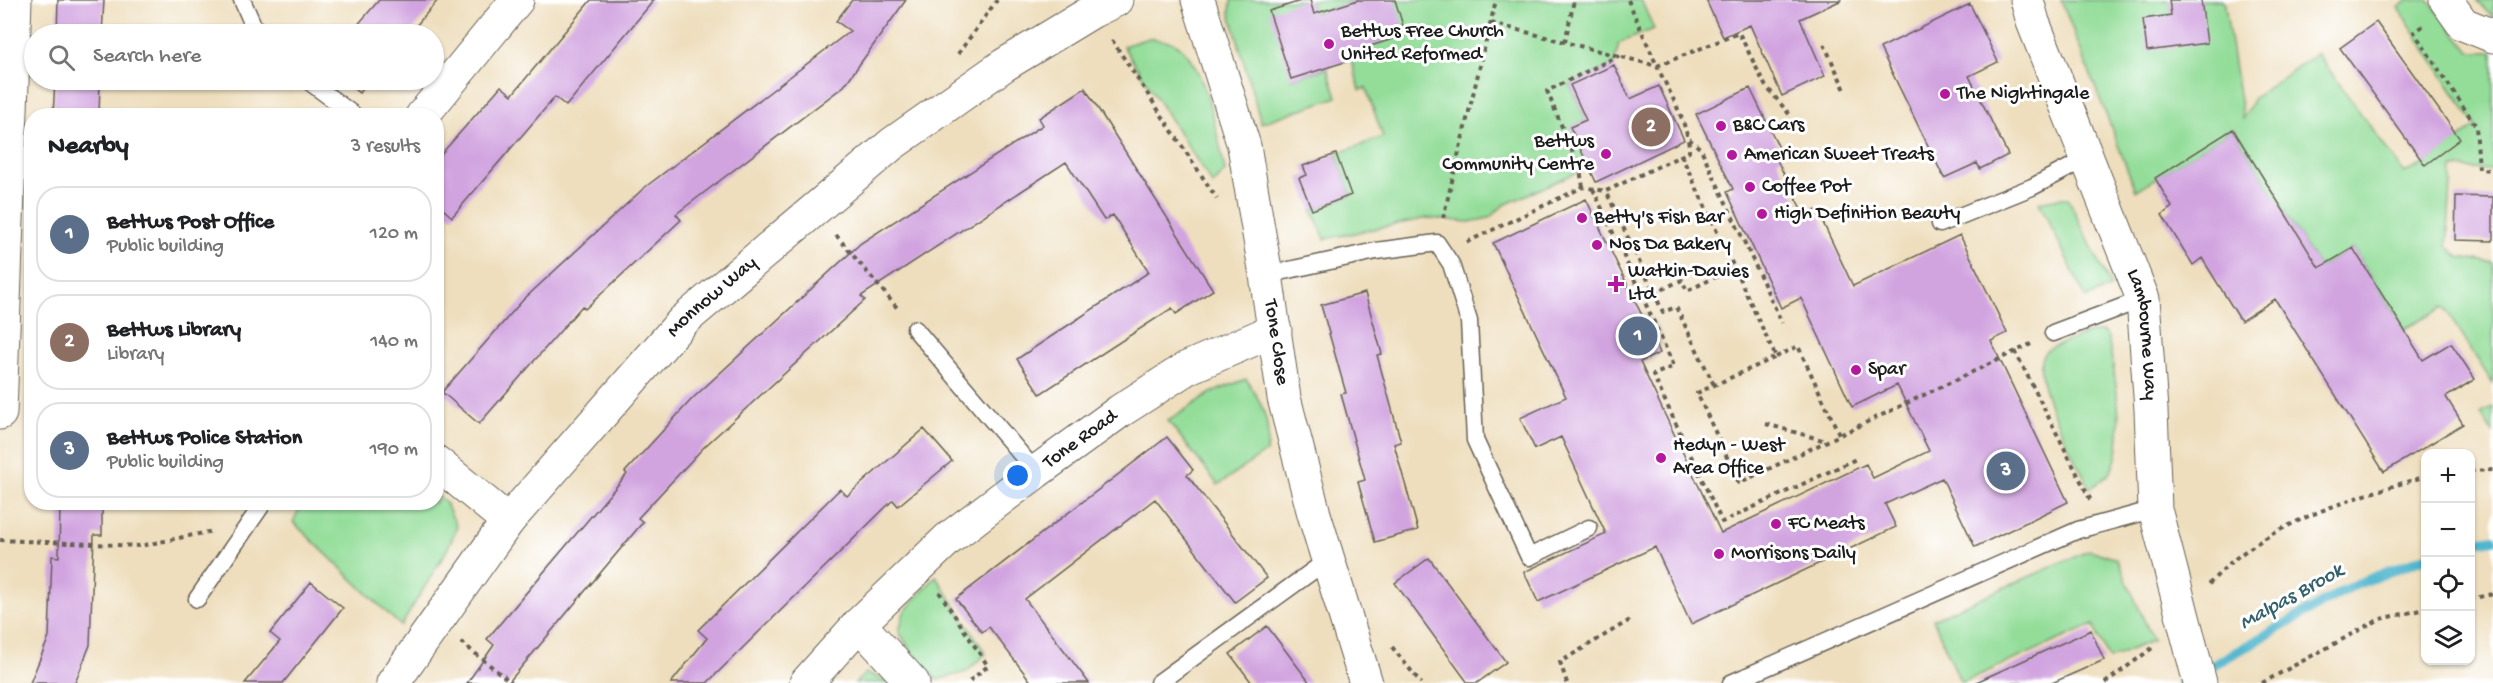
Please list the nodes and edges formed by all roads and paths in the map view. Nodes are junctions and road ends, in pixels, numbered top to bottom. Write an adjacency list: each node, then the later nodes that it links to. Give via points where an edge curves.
1 (242, 0): 12 (lane)
2 (517, 0): 18 (street)
3 (1197, 0): 38 (street, Tone Close, via 1244,146)
4 (1496, 0): 11 (path)
5 (1574, 0): 14 (path)
6 (1628, 0): 17 (path)
7 (2027, 0): 27 (street, Lambourne Way)
8 (2449, 4): 13 (street, via 2463,24); 28 (path, via 2414,32 2476,126 2479,169)
9 (1104, 6): 33 (path); 34 (street, Monnow Way, via 1004,65 892,144)
10 (10, 16): 32 (street)
11 (1491, 23): 14 (path); 36 (path)
12 (253, 24)
13 (2493, 36)
14 (1565, 42): 16 (path)
15 (1824, 44): 21 (path)
16 (1620, 56): 17 (path); 29 (path, via 1547,91 1580,170)
17 (1657, 66): 24 (path, via 1739,33 1765,85); 25 (path)
18 (444, 89)
19 (320, 90): 22 (lane)
20 (443, 90): 23 (street)
21 (1845, 90)
22 (344, 108)
23 (429, 108)
24 (1790, 115)
25 (1688, 139): 26 (path, via 1689,152); 41 (path, via 1701,149)
26 (1681, 156): 31 (path); 37 (path)
27 (2086, 159): 35 (lane, via 2032,187); 40 (street, Lambourne Way)
28 (2493, 170)
29 (1583, 187): 30 (path); 36 (path)
30 (1593, 189): 31 (path); 52 (path, via 1674,366 1653,375 1722,522)
31 (1606, 191): 39 (path)
32 (20, 202): 48 (street)
33 (1221, 206)
34 (815, 209): 42 (path); 60 (street, Monnow Way, via 683,321)
35 (1940, 224)
36 (1441, 248): 38 (lane, via 1376,251); 63 (lane, via 1451,264 1469,321 1475,440 1528,557)
37 (1734, 268): 39 (path, via 1687,291 1682,280); 46 (path)
38 (1266, 275): 43 (street, Tone Close)
39 (1654, 293): 47 (path, via 1663,312 1676,307)
40 (2143, 299): 44 (lane); 58 (street, Lambourne Way)
41 (1782, 323)
42 (915, 328): 56 (lane)
43 (1275, 330): 56 (street, Tone Road, via 1187,368); 65 (street, Tone Close, via 1284,398)
44 (2053, 333): 45 (path)
45 (2015, 351): 50 (path); 62 (path)
46 (1776, 357): 47 (path); 50 (path, via 1798,346)
47 (1714, 385): 51 (path, via 1697,393 1739,483)
48 (0, 413)
49 (1766, 424): 51 (path)
50 (1840, 435): 51 (path)
51 (1827, 442)
52 (1856, 459)
53 (444, 468): 60 (street)
54 (2493, 470): 55 (path)
55 (2475, 471)
56 (1036, 472): 66 (street, Tone Road, via 948,539)
57 (2421, 478): 73 (path, via 2357,497 2293,523 2236,558)
58 (2155, 509): 62 (lane); 73 (street, Lambourne Way)
59 (258, 510): 61 (lane)
60 (508, 520): 72 (street, Monnow Way)
61 (249, 523): 64 (path, via 140,546); 69 (lane)
62 (2102, 523): 83 (lane, via 2078,530)
63 (1589, 528)
64 (0, 540)
65 (1329, 559): 80 (lane); 81 (street, Tone Close)
66 (920, 566): 74 (street, Tone Road); 79 (path, via 988,666)
67 (2493, 594): 68 (path)
68 (2475, 598)
69 (197, 599)
70 (2421, 610): 86 (path, via 2380,619)
71 (1630, 620): 82 (path, via 1560,662)
72 (435, 621): 75 (street, Monnow Way); 76 (path)
73 (2182, 621): 84 (path, via 2159,644); 85 (street, Lambourne Way)
74 (859, 624): 77 (street, Tone Road); 78 (street)
75 (393, 683)
76 (512, 683)
77 (806, 683)
78 (914, 683)
79 (967, 683)
80 (1158, 683)
81 (1366, 683)
82 (1567, 683)
83 (1731, 683)
84 (2105, 683)
85 (2200, 683)
86 (2262, 683)

